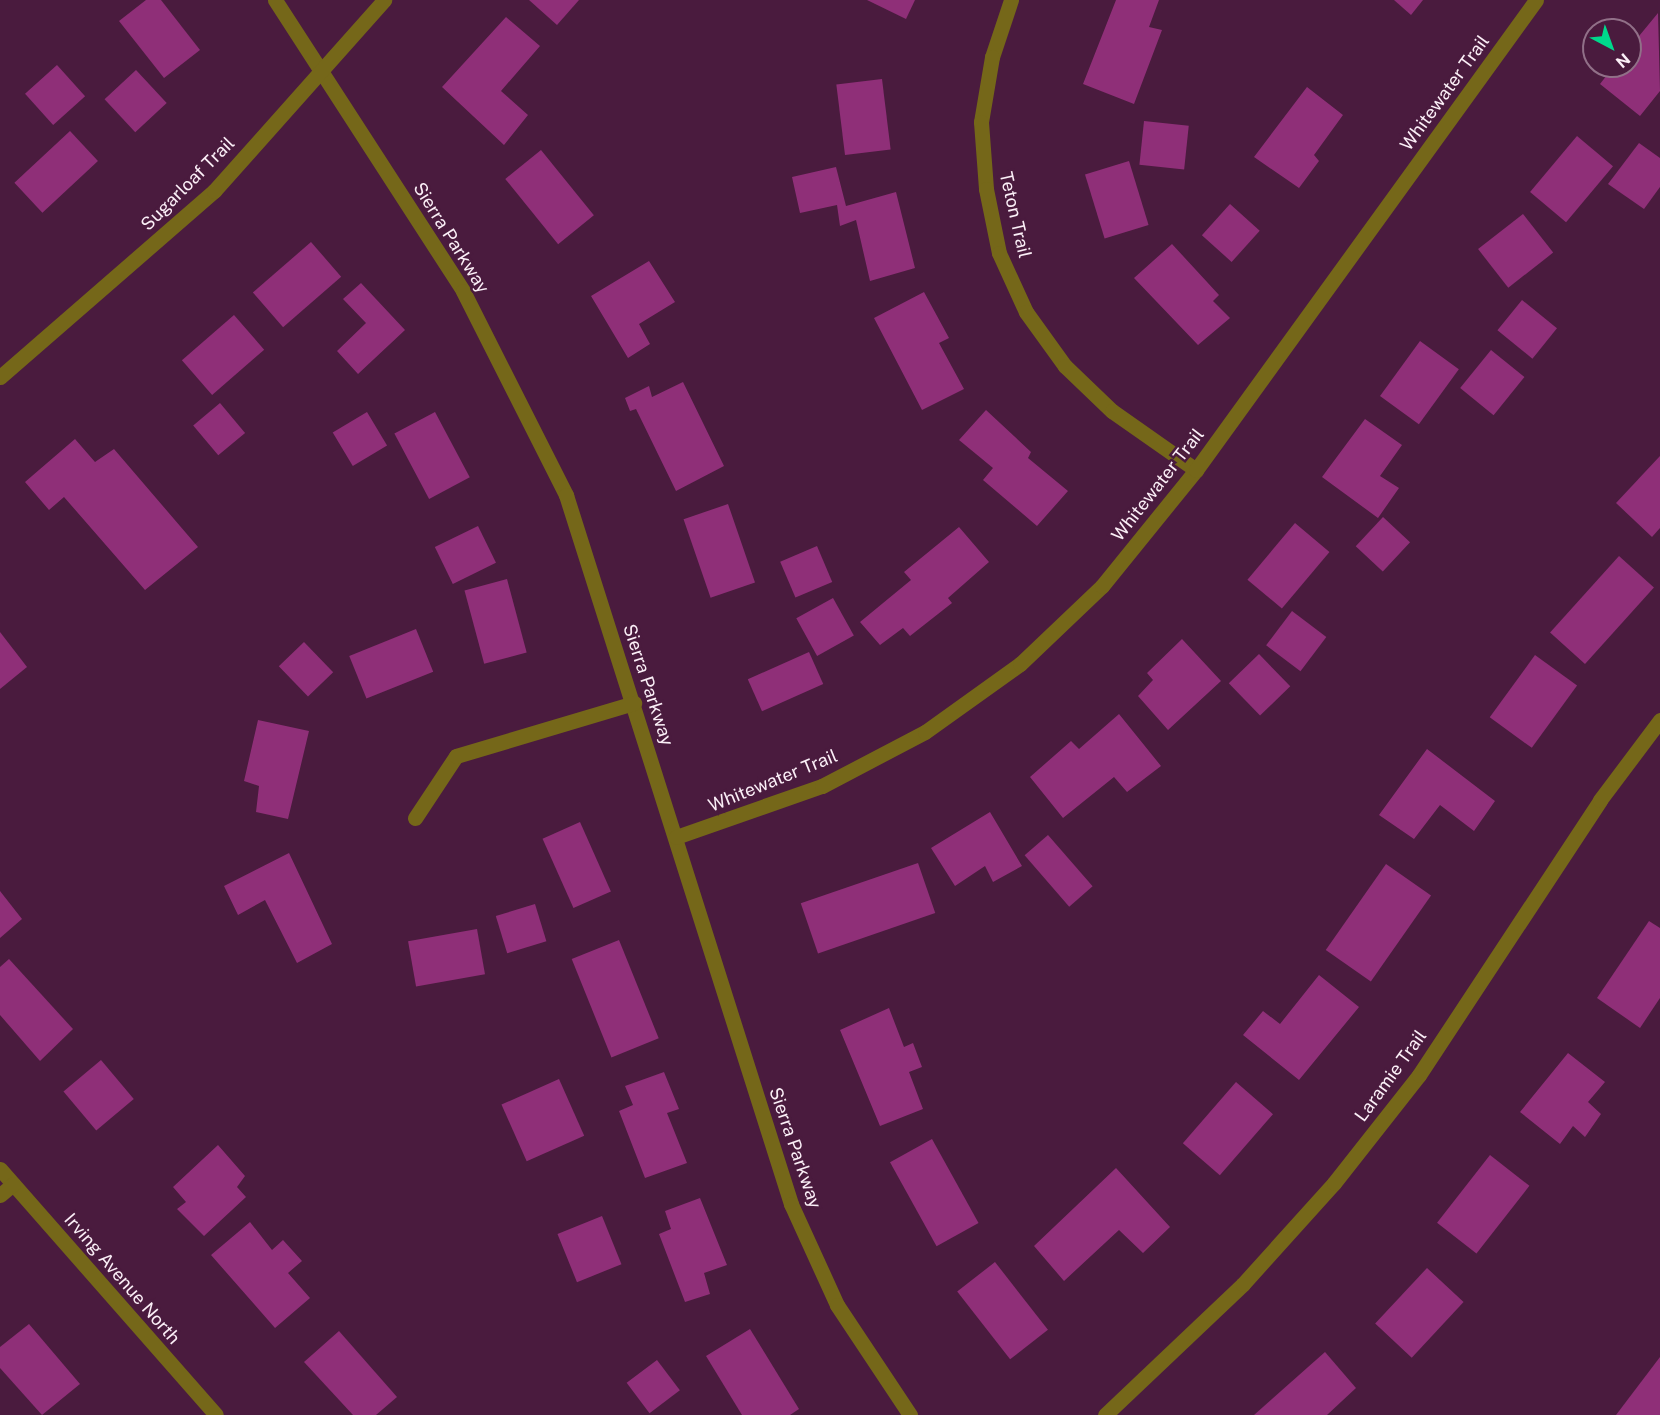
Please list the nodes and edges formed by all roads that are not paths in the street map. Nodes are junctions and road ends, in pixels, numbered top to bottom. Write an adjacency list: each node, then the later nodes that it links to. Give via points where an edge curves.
1 (275, 0): 5 (street, Sierra Parkway)
2 (384, 0): 5 (street, Sugarloaf Trail)
3 (1011, 0): 7 (street, Teton Trail, via 992,57 981,122 986,189 999,253 1026,312 1065,366 1112,411)
4 (1536, 0): 7 (street, Whitewater Trail)
5 (321, 71): 6 (street, Sugarloaf Trail, via 214,191); 8 (street, Sierra Parkway, via 463,291 518,393 566,495)
6 (0, 377)
7 (1196, 470): 11 (street, Whitewater Trail, via 1102,586 1020,664 925,732 822,786)
8 (634, 703): 10 (street, via 456,756); 11 (street, Sierra Parkway)
9 (1660, 720): 17 (street, Laramie Trail, via 1600,800 1419,1075 1334,1183 1243,1284)
10 (415, 818)
11 (676, 837): 16 (street, Sierra Parkway, via 791,1204 837,1305)
12 (0, 1169): 13 (street, Irving Avenue North)
13 (13, 1184): 14 (street); 15 (street, Irving Avenue North)
14 (0, 1195)
15 (216, 1415)
16 (910, 1415)
17 (1105, 1415)

